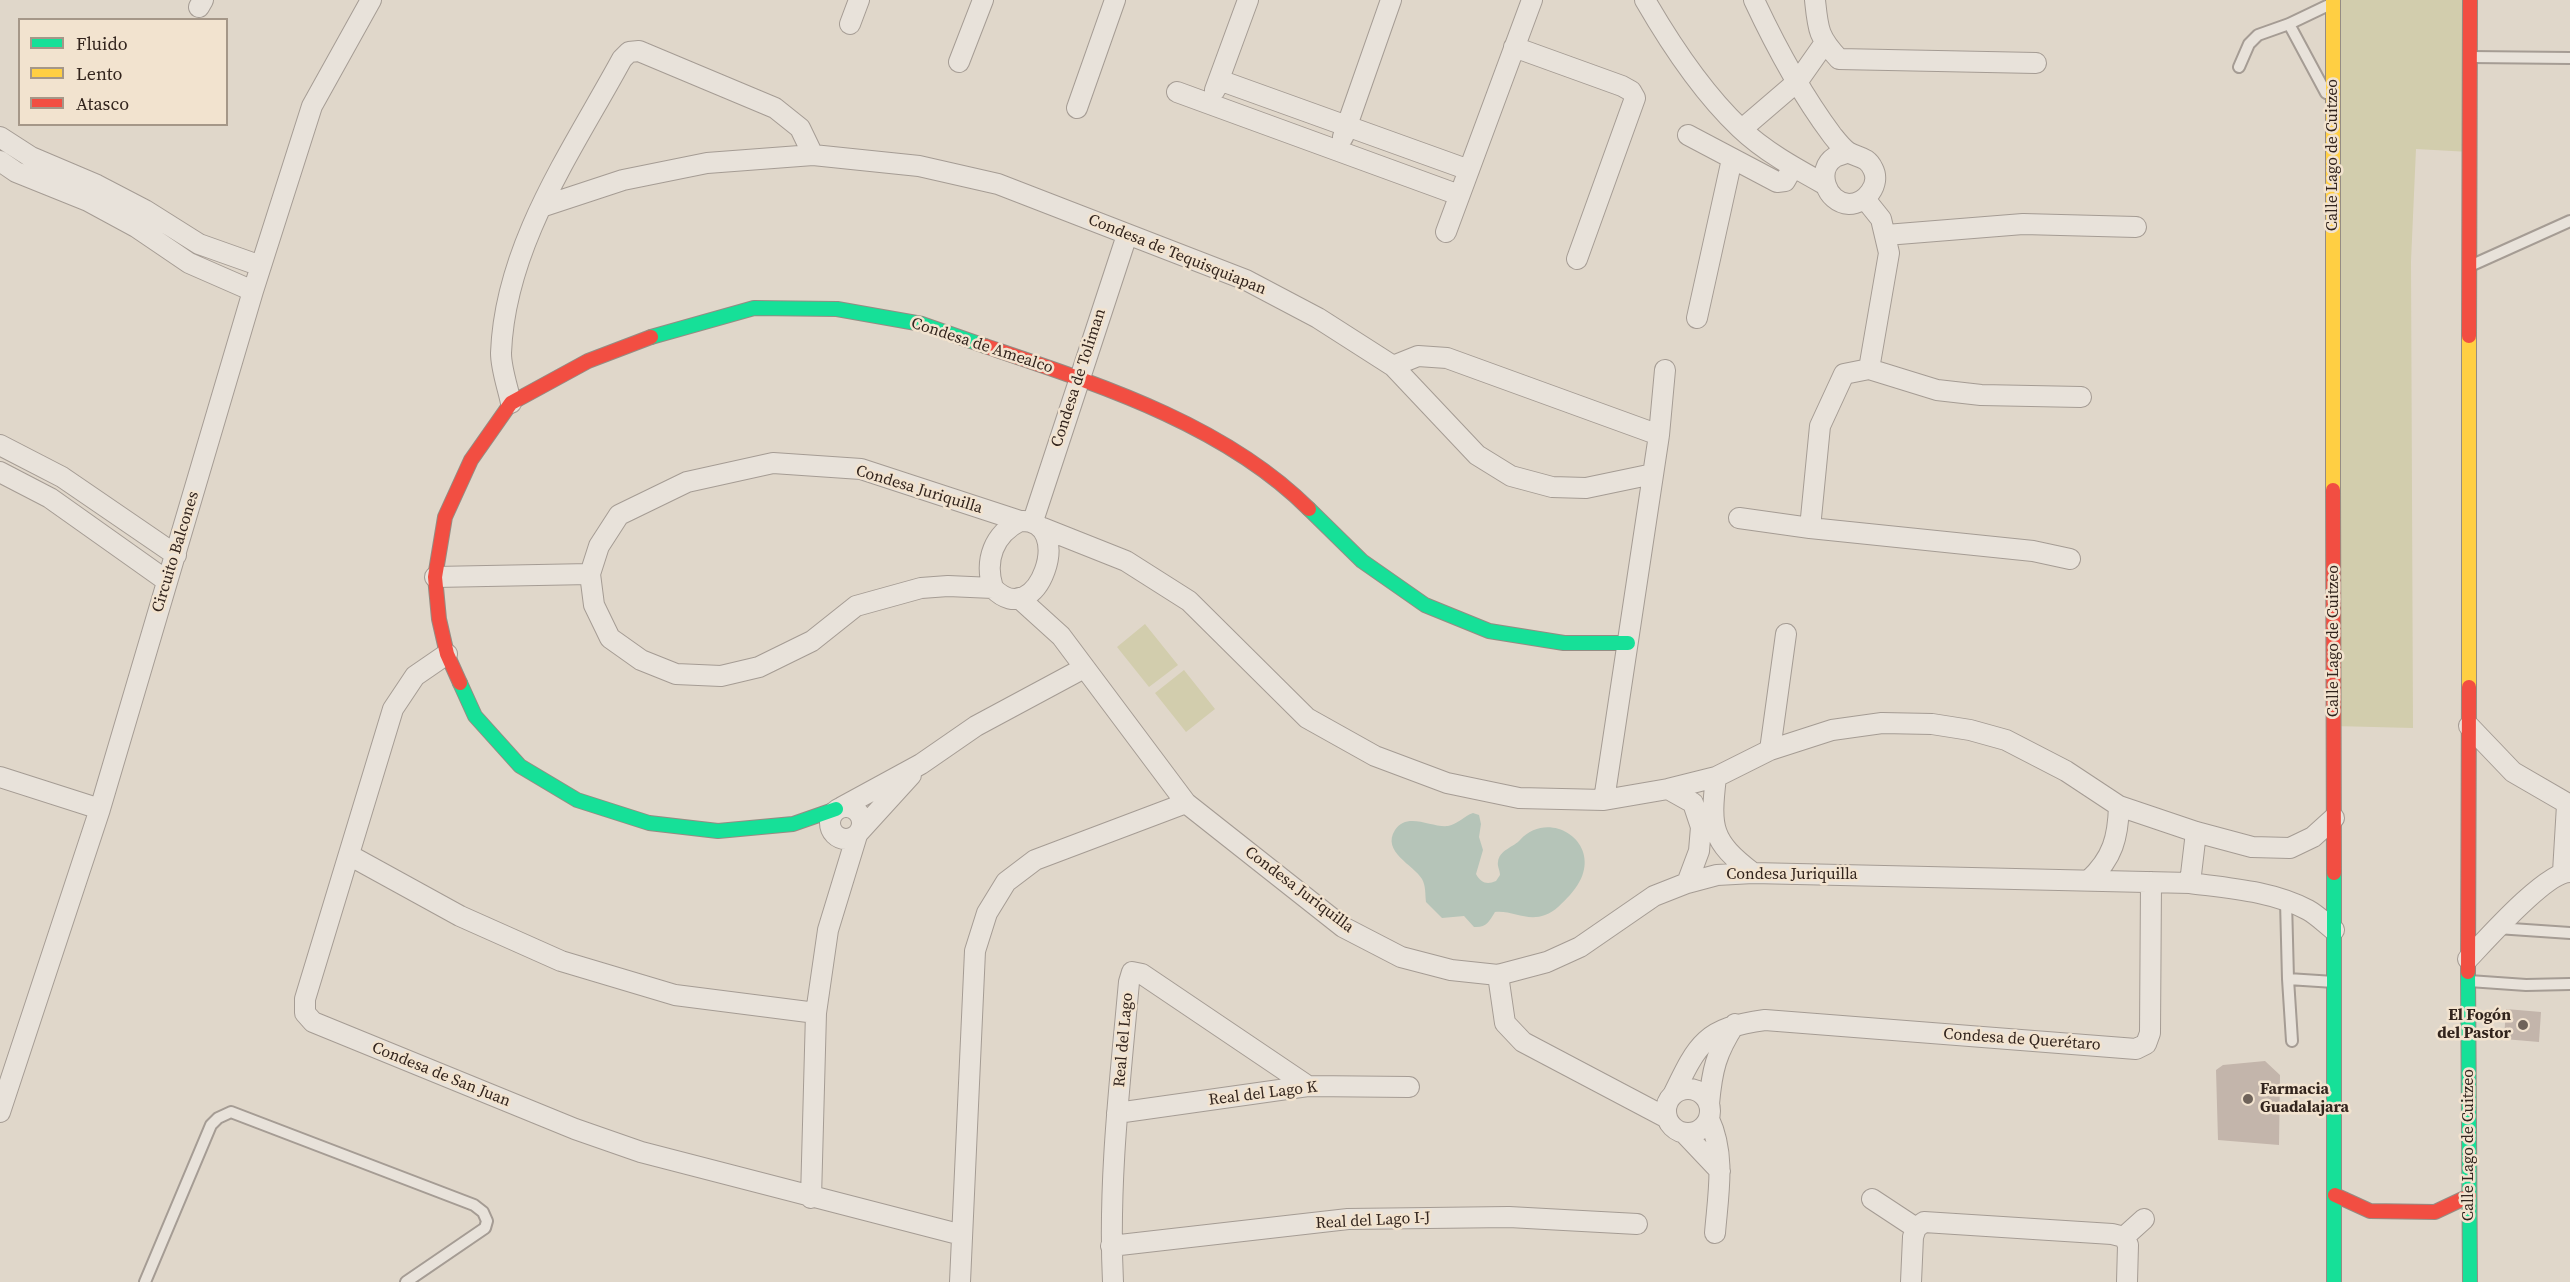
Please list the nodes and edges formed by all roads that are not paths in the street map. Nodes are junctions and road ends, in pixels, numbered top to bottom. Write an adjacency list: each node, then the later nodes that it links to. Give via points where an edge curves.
1 (371, 0): 50 (street, Circuito Balcones, via 312,106)
2 (859, 0): 13 (street)
3 (983, 0): 19 (street)
4 (1114, 0): 27 (street)
5 (1248, 0): 22 (street)
6 (1391, 0): 28 (street)
7 (1532, 0): 16 (street)
8 (1645, 0): 29 (street, via 1706,92)
9 (1754, 0): 23 (street)
10 (1815, 0): 15 (street)
11 (2470, 0): 17 (main road, Calle Lago de Cuitzeo)
12 (2333, 1): 14 (lane); 26 (main road, Calle Lago de Cuitzeo)
13 (850, 24)
14 (2289, 24): 21 (lane, via 2258,35); 26 (lane)
15 (1824, 44): 20 (street, via 1839,59); 23 (street)
16 (1514, 47): 38 (street); 49 (street, via 1622,86 1635,98)
17 (2470, 57): 18 (lane); 51 (main road, Calle Lago de Cuitzeo)
18 (2570, 58)
19 (959, 62)
20 (2036, 63)
21 (2240, 67)
22 (1219, 80): 25 (street); 28 (street)
23 (1798, 81): 29 (street); 33 (street, via 1833,136)
24 (1177, 92): 25 (street)
25 (1209, 104): 32 (street)
26 (2333, 107): 92 (main road, Calle Lago de Cuitzeo)
27 (1077, 108)
28 (1347, 125): 32 (street); 38 (street)
29 (1742, 129): 37 (street)
30 (1688, 135): 35 (street)
31 (0, 137): 39 (street)
32 (1337, 151): 41 (street)
33 (1848, 152): 40 (street, via 1834,157 1825,169); 42 (street, via 1864,157 1874,170 1874,187)
34 (813, 155): 43 (street, Condesa de Tequisquiapan, via 707,164 623,180); 43 (street, via 800,128 775,108 639,51 629,52); 47 (street, Condesa de Tequisquiapan, via 919,166 998,184)
35 (1732, 159): 37 (street, via 1777,182 1785,181); 53 (street)
36 (0, 161): 39 (street, via 16,172)
37 (1793, 167): 40 (street)
38 (1469, 170): 41 (street)
39 (58, 178): 50 (street, via 97,185 199,244); 52 (street, via 189,263)
40 (1824, 184): 42 (street, via 1833,198 1849,204)
41 (1459, 195): 46 (street)
42 (1865, 199): 48 (street, via 1881,219)
43 (541, 207): 59 (street, via 524,245 506,310 501,356)
44 (2570, 221): 51 (lane)
45 (2136, 227): 48 (street, via 2023,224)
46 (1446, 232)
47 (1127, 235): 54 (street, Condesa de Tequisquiapan, via 1246,280 1318,318); 57 (street, Condesa de Toliman)
48 (1886, 235): 55 (street, via 1889,253)
49 (1577, 259)
50 (261, 266): 52 (street, Circuito Balcones)
51 (2470, 266): 80 (main road, Calle Lago de Cuitzeo)
52 (253, 291): 69 (street, Circuito Balcones)
53 (1697, 318)
54 (1393, 366): 60 (street, via 1418,356 1447,358); 63 (street, Condesa de Tequisquiapan, via 1477,455 1511,476 1552,487 1586,488)
55 (1869, 369): 58 (street, via 1937,390); 67 (street, via 1844,374 1820,426)
56 (1665, 370): 60 (street)
57 (1079, 378): 59 (main road, Condesa de Amealco, via 922,324 837,309 754,308 666,331 588,361); 66 (street, Condesa de Toliman); 77 (main road, Condesa de Amealco, via 1208,434 1286,486 1362,561 1425,605 1489,632 1564,643)
58 (2081, 397)
59 (511, 403): 72 (main road, Condesa de Amealco, via 471,460 445,517)
60 (1659, 435): 63 (street)
61 (1, 449): 64 (street, via 62,477)
62 (0, 472): 68 (street, via 50,498)
63 (1653, 474): 77 (street)
64 (115, 513): 68 (street); 69 (street)
65 (1739, 518): 67 (street)
66 (1032, 524): 71 (street, Condesa Juriquilla, via 861,469 773,463 687,482 619,515 599,546); 74 (street, via 1011,526 994,545 989,566); 75 (street, via 1048,543 1046,570 1033,590); 86 (street, Condesa Juriquilla, via 1126,561 1190,601 1306,718 1375,756 1447,783 1519,798)
67 (1810, 528): 70 (street, via 2034,551)
68 (100, 533): 73 (street)
69 (176, 555): 73 (street, Circuito Balcones)
70 (2070, 559)
71 (590, 574): 72 (street); 74 (street, Condesa Juriquilla, via 594,605 610,638 641,660 676,674 721,676 759,667 812,641 856,606 921,588)
72 (435, 577): 78 (main road, Condesa de Amealco)
73 (167, 581): 91 (street, Circuito Balcones)
74 (993, 588): 75 (street, Condesa Juriquilla, via 1008,598)
75 (1019, 598): 79 (street, Condesa Juriquilla, via 1061,636)
76 (1786, 634): 81 (street)
77 (1628, 643): 86 (street)
78 (447, 654): 93 (main road, Condesa de Amealco, via 475,716 520,766 577,800 649,823 718,831); 96 (street, Condesa de San Juan, via 415,676 393,709)
79 (1084, 668): 82 (street, Condesa de Amealco, via 976,726); 87 (street, Condesa Juriquilla)
80 (2469, 726): 88 (street, via 2513,772); 107 (main road, Calle Lago de Cuitzeo)
81 (1770, 750): 84 (street, Condesa Juriquilla); 89 (street, Condesa Juriquilla, via 1832,730 1882,723 1970,730 2006,740 2066,771)
82 (921, 764): 90 (street, Condesa de Amealco); 95 (street, Condesa de Amealco)
83 (0, 777): 91 (street)
84 (1716, 777): 85 (street, Condesa Juriquilla); 98 (street, via 1712,811 1717,837 1729,855)
85 (1668, 789): 86 (street, Condesa Juriquilla); 101 (street, via 1693,803 1701,827 1699,851)
86 (1604, 800)
87 (1186, 803): 108 (street, Condesa Juriquilla, via 1343,927 1401,957 1451,970); 133 (street, via 1035,861 1006,882 987,913 975,951)
88 (2569, 805): 97 (street)
89 (2119, 806): 94 (street, Condesa Juriquilla); 99 (street, via 2114,845 2103,867)
90 (839, 808): 93 (main road, Condesa de Amealco); 95 (street, via 830,820 832,831); 95 (street, via 852,808 861,815 862,820)
91 (100, 809): 119 (street, Circuito Balcones)
92 (2334, 818): 94 (street, Condesa Juriquilla, via 2313,837 2290,848 2252,847); 105 (main road, Calle Lago de Cuitzeo)
93 (793, 824): 95 (street)
94 (2196, 832): 102 (street)
95 (849, 835): 113 (street, via 828,930)
96 (349, 855): 113 (street, via 460,916 561,961 675,995); 127 (street, Condesa de San Juan, via 305,999 305,1013 313,1022 575,1129 641,1152)
97 (2566, 872): 104 (street, via 2533,893)
98 (1753, 873): 99 (street, Condesa Juriquilla); 101 (street, Condesa Juriquilla, via 1718,875)
99 (2089, 880): 100 (street, Condesa Juriquilla)
100 (2151, 882): 102 (street, Condesa Juriquilla); 114 (street, Condesa de Querétaro, via 2150,1033 2146,1044 2136,1049 1765,1020)
101 (1687, 883): 108 (street, Condesa Juriquilla, via 1654,896 1580,947 1547,962)
102 (2190, 883): 103 (street, Condesa Juriquilla)
103 (2286, 901): 105 (street, Condesa Juriquilla, via 2308,910); 109 (lane)
104 (2497, 928): 106 (lane); 107 (street)
105 (2334, 930): 111 (main road, Calle Lago de Cuitzeo)
106 (2570, 933)
107 (2468, 959): 110 (main road, Calle Lago de Cuitzeo)
108 (1498, 975): 122 (street, via 1506,1023 1524,1042)
109 (2288, 979): 111 (lane); 115 (lane)
110 (2469, 981): 112 (lane); 126 (main road, Calle Lago de Cuitzeo)
111 (2334, 982): 125 (main road, Calle Lago de Cuitzeo)
112 (2570, 984)
113 (816, 1013): 127 (street)
114 (1735, 1024): 118 (street, Condesa de Querétaro, via 1713,1033 1700,1046); 120 (street, via 1720,1047)
115 (2292, 1041)
116 (1308, 1086): 117 (street, Real del Lago K); 121 (street, Real del Lago K); 121 (street, Real del Lago, via 1142,974 1132,972)
117 (1409, 1087)
118 (1673, 1095): 120 (street, via 1693,1090 1706,1098); 122 (street)
119 (0, 1112)
120 (1709, 1112): 123 (street, via 1704,1128); 124 (street, via 1717,1136)
121 (1117, 1113): 135 (street, Real del Lago)
122 (1667, 1118): 123 (street, via 1677,1131)
123 (1685, 1134): 124 (street)
124 (1720, 1171): 132 (street)
125 (2335, 1195): 126 (main road, via 2370,1211 2435,1212); 142 (main road, Calle Lago de Cuitzeo)
126 (2469, 1196): 143 (main road, Calle Lago de Cuitzeo)
127 (811, 1198): 133 (street, Condesa de San Juan)
128 (1872, 1199): 131 (street)
129 (2144, 1219): 134 (street)
130 (1637, 1224): 135 (street, Real del Lago I-J, via 1509,1217 1348,1219)
131 (1916, 1228): 134 (street, via 1924,1222); 140 (street)
132 (1715, 1233)
133 (962, 1235): 138 (street)
134 (2124, 1237): 141 (street, via 2128,1245)
135 (1111, 1246): 139 (street, Real del Lago)
136 (145, 1282): 137 (lane, via 211,1125 231,1112 483,1212 485,1228)
137 (406, 1282)
138 (960, 1282)
139 (1113, 1282)
140 (1911, 1282)
141 (2127, 1282)
142 (2334, 1282)
143 (2470, 1282)

